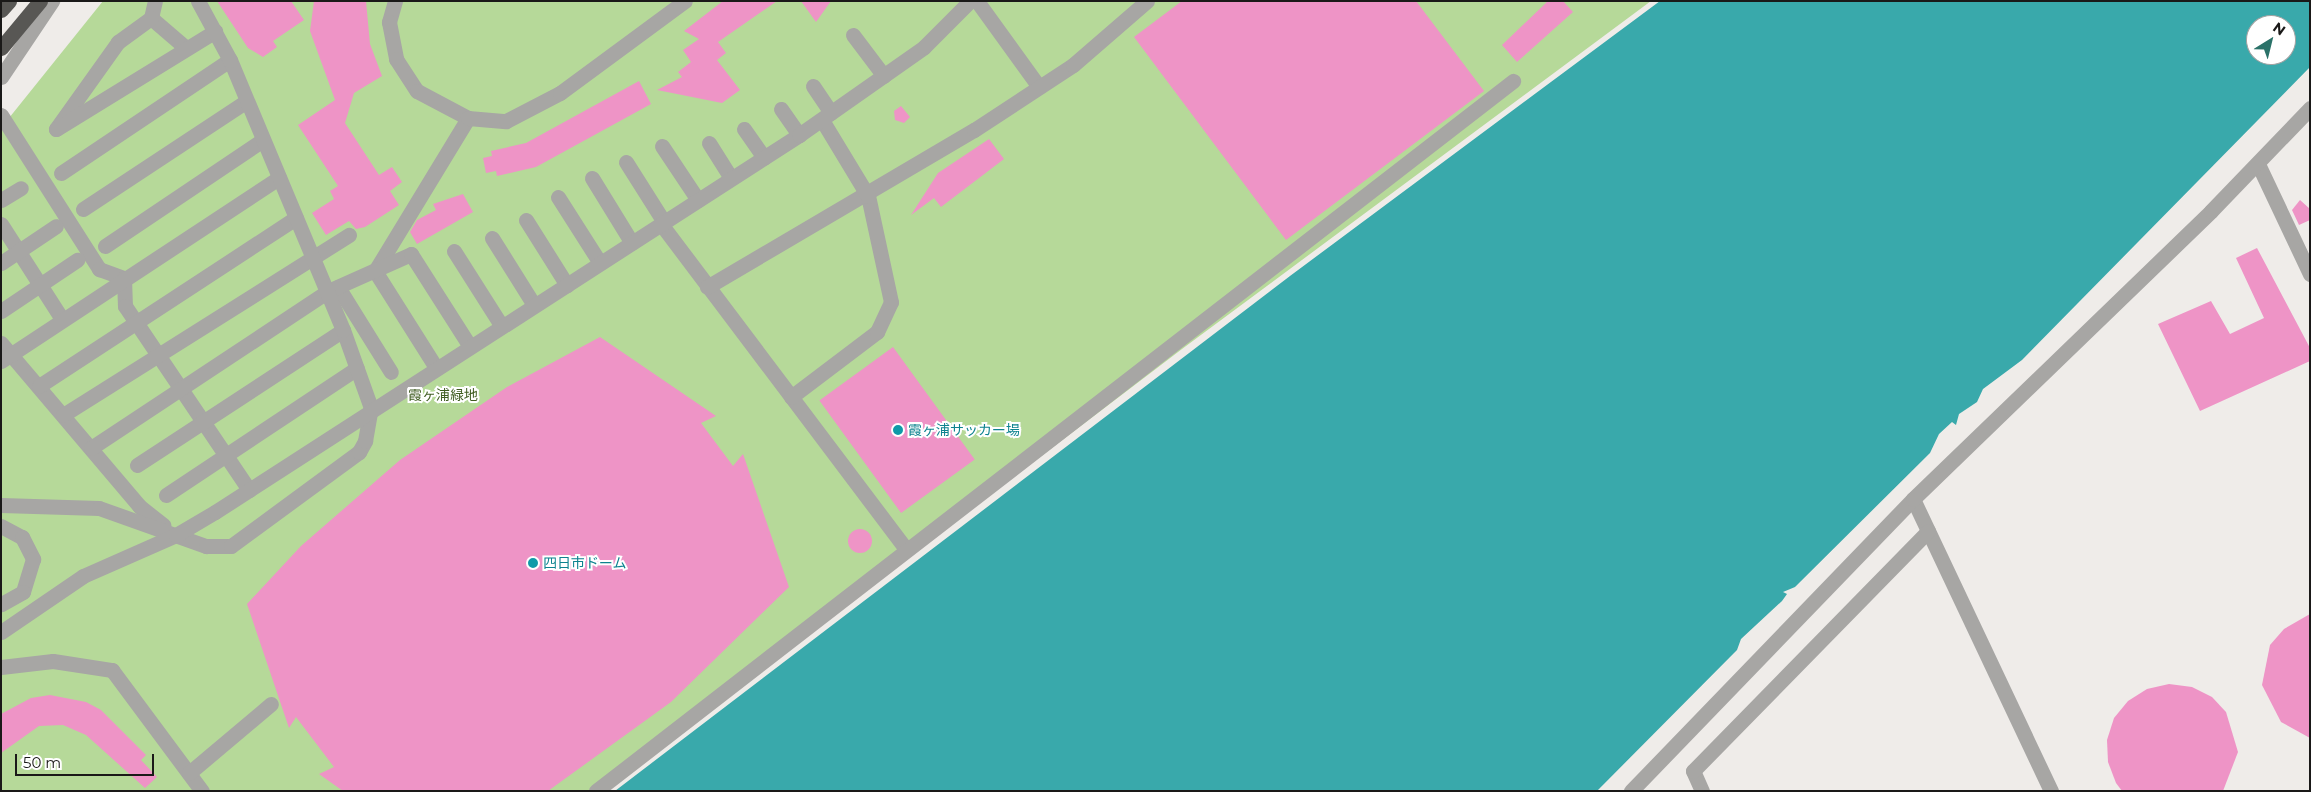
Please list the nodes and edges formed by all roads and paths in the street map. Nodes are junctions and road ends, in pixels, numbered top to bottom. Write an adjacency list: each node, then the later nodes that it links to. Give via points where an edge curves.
1 (9, 1): 11 (highway)
2 (40, 1): 15 (highway)
3 (52, 1): 18 (street)
4 (155, 1): 12 (street)
5 (198, 1): 13 (street)
6 (395, 1): 28 (street, via 389,22 396,59 417,91)
7 (685, 1): 28 (street, via 560,93 506,121)
8 (970, 1): 19 (street, via 924,47)
9 (976, 1): 22 (street)
10 (1147, 1): 22 (street, via 1073,64)
11 (1, 10)
12 (151, 18): 16 (street); 16 (street, via 118,42 56,129)
13 (215, 30): 16 (street); 17 (street)
14 (853, 35): 19 (street)
15 (1, 48)
16 (186, 48)
17 (230, 60): 23 (street); 37 (street)
18 (1, 76)
19 (884, 76): 27 (street)
20 (1513, 81): 97 (street)
21 (813, 86): 27 (street)
22 (1039, 87): 42 (street)
23 (247, 101): 31 (street); 46 (street)
24 (2310, 108): 36 (street)
25 (781, 109): 30 (street)
26 (1, 115): 64 (street, via 99,269)
27 (827, 117): 30 (street); 42 (street)
28 (468, 118): 62 (street)
29 (744, 129): 34 (street)
30 (799, 135): 34 (street)
31 (263, 140): 38 (street); 55 (street)
32 (709, 143): 40 (street)
33 (662, 146): 45 (street)
34 (764, 158): 40 (street)
35 (626, 162): 49 (street)
36 (2258, 164): 63 (street); 92 (street)
37 (62, 173)
38 (279, 178): 47 (street); 64 (street)
39 (592, 178): 54 (street)
40 (731, 178): 45 (street)
41 (21, 188): 44 (street)
42 (868, 196): 67 (street); 83 (street, via 891,302 887,316 877,332)
43 (558, 198): 61 (street)
44 (1, 200)
45 (698, 200): 49 (street)
46 (83, 209)
47 (296, 218): 58 (street); 72 (street)
48 (526, 220): 66 (street)
49 (663, 223): 54 (street); 67 (street)
50 (1, 224): 56 (street)
51 (56, 226): 56 (street)
52 (349, 235): 58 (street)
53 (492, 238): 69 (street)
54 (632, 243): 61 (street)
55 (105, 246)
56 (19, 251): 60 (street); 65 (street)
57 (454, 251): 73 (street)
58 (312, 254): 68 (street); 77 (street)
59 (77, 260): 65 (street)
60 (1, 263)
61 (600, 264): 66 (street)
62 (375, 270): 68 (street); 75 (street, via 411,254); 78 (street)
63 (2310, 274)
64 (124, 278): 71 (street); 72 (street, via 122,298)
65 (40, 284): 70 (street); 71 (street)
66 (567, 285): 69 (street)
67 (707, 286): 83 (street)
68 (333, 289): 74 (street); 80 (street); 82 (street)
69 (534, 305): 73 (street)
70 (1, 311)
71 (62, 319): 76 (street)
72 (135, 321): 77 (street); 81 (street)
73 (501, 325): 75 (street)
74 (343, 330): 79 (street); 86 (street)
75 (469, 345): 78 (street)
76 (4, 352): 81 (street)
77 (158, 354): 82 (street); 85 (street)
78 (435, 366): 84 (street)
79 (357, 368): 84 (street); 88 (street)
80 (391, 372)
81 (39, 386): 85 (street)
82 (180, 387): 86 (street); 87 (street)
83 (791, 396): 97 (street)
84 (371, 408): 90 (street); 96 (street, via 369,429 359,452 231,546 206,546)
85 (63, 415): 87 (street)
86 (203, 420): 88 (street); 89 (street)
87 (91, 448): 96 (street, via 138,506)
88 (226, 454): 90 (street); 91 (street)
89 (137, 464)
90 (249, 490): 96 (street)
91 (166, 495)
92 (1913, 498): 95 (street); 105 (street)
93 (1, 504): 96 (street, via 99,508)
94 (1, 526): 98 (street, via 22,537 33,559 23,592)
95 (1928, 531): 106 (street, via 1693,770); 107 (street)
96 (176, 535): 99 (street, via 83,576)
97 (906, 548): 104 (street)
98 (1, 604)
99 (1, 632)
100 (1, 667): 102 (street, via 53,661 112,670)
101 (271, 704): 102 (street)
102 (188, 773): 103 (street)
103 (202, 791)
104 (596, 791)
105 (1631, 791)
106 (1702, 791)
107 (2051, 791)

